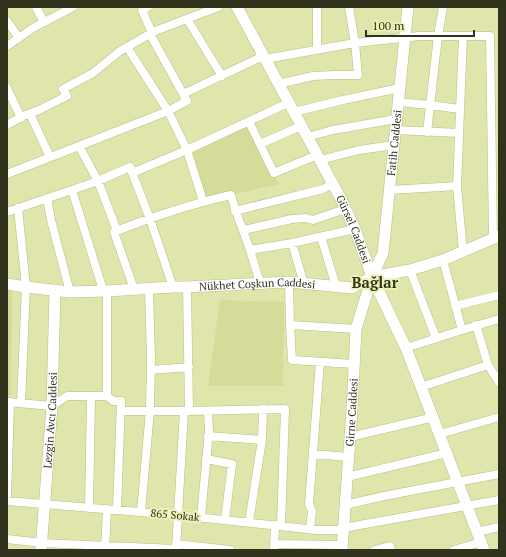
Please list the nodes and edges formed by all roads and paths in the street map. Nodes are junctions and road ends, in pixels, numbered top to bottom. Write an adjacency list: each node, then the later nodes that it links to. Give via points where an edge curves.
1 (36, 7): 12 (street)
2 (218, 7): 10 (street)
3 (237, 7): 24 (street, Gürsel Caddesi)
4 (317, 7): 23 (street)
5 (349, 7): 20 (street)
6 (408, 7): 19 (street, Fatih Caddesi)
7 (443, 7): 14 (street)
8 (68, 8): 12 (street)
9 (143, 8): 13 (street)
10 (187, 19): 13 (street); 25 (street)
11 (7, 21): 18 (street)
12 (44, 22): 18 (street)
13 (151, 34): 22 (street); 29 (street)
14 (438, 36): 15 (street); 19 (street); 31 (street)
15 (463, 36): 16 (street); 33 (street)
16 (490, 36): 17 (street); 69 (street)
17 (499, 36)
18 (19, 38): 21 (street)
19 (404, 38): 20 (street); 28 (street, Fatih Caddesi)
20 (355, 44): 23 (street); 26 (street, via 358,75 313,76)
21 (7, 46)
22 (127, 47): 34 (street); 35 (street, via 93,73 62,89 67,96)
23 (317, 50): 24 (street)
24 (264, 58): 25 (street); 26 (street, Gürsel Caddesi)
25 (222, 76): 29 (street)
26 (278, 84): 32 (street, Gürsel Caddesi)
27 (7, 88): 36 (street)
28 (400, 88): 30 (street, Fatih Caddesi); 32 (street, via 343,100)
29 (183, 94): 34 (street, via 187,101)
30 (398, 102): 31 (street); 37 (street, Fatih Caddesi)
31 (430, 104): 33 (street); 42 (street)
32 (291, 107): 38 (street); 40 (street, Gürsel Caddesi)
33 (460, 109): 43 (street)
34 (168, 111): 47 (street); 48 (street)
35 (30, 114): 36 (street); 49 (street)
36 (21, 118): 39 (street)
37 (396, 119): 41 (street, Fatih Caddesi); 44 (street)
38 (249, 122): 45 (street); 48 (street)
39 (7, 125)
40 (301, 126): 44 (street, Gürsel Caddesi); 45 (street)
41 (395, 130): 42 (street); 46 (street, Fatih Caddesi)
42 (427, 132): 43 (street)
43 (459, 133): 55 (street)
44 (307, 137): 50 (street, Gürsel Caddesi)
45 (260, 144): 50 (street, via 274,173)
46 (394, 145): 50 (street); 57 (street, Fatih Caddesi)
47 (79, 146): 49 (street); 53 (street)
48 (187, 150): 51 (street); 59 (street)
49 (50, 158): 52 (street)
50 (318, 158): 54 (street, Gürsel Caddesi)
51 (132, 173): 53 (street, via 130,167); 64 (street)
52 (7, 174)
53 (98, 181): 56 (street); 67 (street)
54 (332, 184): 61 (street, Gürsel Caddesi); 62 (street, via 322,189)
55 (457, 186): 57 (street); 72 (street)
56 (72, 190): 58 (street); 87 (street)
57 (390, 190): 75 (street, Fatih Caddesi, via 384,253)
58 (47, 198): 60 (street); 88 (street)
59 (204, 201): 62 (street, via 230,195); 64 (street)
60 (18, 208): 63 (street); 81 (street)
61 (345, 210): 65 (street, Gürsel Caddesi); 66 (street, via 313,220 292,219)
62 (235, 211): 66 (street)
63 (7, 212)
64 (150, 219): 67 (street); 82 (street)
65 (354, 229): 68 (street); 75 (street, Gürsel Caddesi)
66 (244, 230): 71 (street)
67 (117, 231): 85 (street, via 114,232)
68 (321, 236): 70 (street); 80 (street)
69 (496, 237): 72 (street, Nükhet Coşkun Caddesi)
70 (292, 243): 71 (street); 79 (street)
71 (250, 250): 77 (street)
72 (463, 252): 73 (street, Nükhet Coşkun Caddesi)
73 (442, 260): 74 (street, Nükhet Coşkun Caddesi); 90 (street)
74 (410, 270): 75 (street, Nükhet Coşkun Caddesi); 96 (street)
75 (372, 277): 80 (street, Nükhet Coşkun Caddesi, via 352,288); 94 (street, Girne Caddesi); 97 (street, Gürsel Caddesi)
76 (289, 282): 77 (street, Nükhet Coşkun Caddesi); 79 (street, Nükhet Coşkun Caddesi); 92 (street)
77 (260, 283): 83 (street, Nükhet Coşkun Caddesi)
78 (7, 284): 81 (street, Nükhet Coşkun Caddesi)
79 (304, 284): 80 (street, Nükhet Coşkun Caddesi)
80 (336, 286)
81 (26, 287): 86 (street, Nükhet Coşkun Caddesi); 108 (street)
82 (173, 287): 83 (street, Nükhet Coşkun Caddesi); 84 (street, Nükhet Coşkun Caddesi)
83 (187, 287): 101 (street)
84 (149, 288): 85 (street, Nükhet Coşkun Caddesi); 102 (street)
85 (134, 289): 87 (street, Nükhet Coşkun Caddesi)
86 (55, 290): 88 (street, Nükhet Coşkun Caddesi); 109 (street, Lezgin Avcı Caddesi)
87 (105, 290): 88 (street, Nükhet Coşkun Caddesi); 106 (street)
88 (70, 292)
89 (499, 295): 90 (street)
90 (455, 306): 95 (street)
91 (499, 319): 93 (street)
92 (290, 325): 94 (street); 98 (street, via 292,360)
93 (476, 325): 95 (street); 100 (street)
94 (356, 329): 99 (street, Girne Caddesi)
95 (462, 330): 96 (street)
96 (436, 338): 97 (street)
97 (406, 348): 104 (street, Gürsel Caddesi)
98 (320, 362): 99 (street); 122 (street)
99 (354, 364): 119 (street, Girne Caddesi)
100 (488, 364): 103 (street); 104 (street)
101 (189, 367): 102 (street); 114 (street)
102 (151, 370): 113 (street)
103 (499, 382)
104 (422, 387): 115 (street, Gürsel Caddesi)
105 (91, 396): 106 (street); 109 (street, via 67,396); 135 (street)
106 (107, 396): 112 (street, via 113,401 121,401)
107 (9, 402): 108 (street); 126 (street)
108 (21, 403): 109 (street)
109 (52, 406): 132 (street, Lezgin Avcı Caddesi)
110 (263, 409): 111 (street); 120 (street); 143 (street, via 285,409)
111 (208, 410): 114 (street); 118 (street)
112 (121, 411): 113 (street); 137 (street)
113 (150, 411): 114 (street); 138 (street)
114 (186, 411): 139 (street)
115 (434, 417): 117 (street, Gürsel Caddesi); 119 (street)
116 (499, 417): 117 (street)
117 (440, 434): 121 (street, Gürsel Caddesi)
118 (208, 436): 120 (street); 124 (street)
119 (350, 437): 123 (street, Girne Caddesi)
120 (262, 440): 142 (street)
121 (447, 453): 127 (street); 128 (street, Gürsel Caddesi)
122 (313, 454): 123 (street); 145 (street)
123 (348, 457): 127 (street, Girne Caddesi)
124 (206, 459): 140 (street); 141 (street, via 232,464)
125 (499, 474): 128 (street)
126 (7, 476): 129 (street)
127 (347, 477): 133 (street, Girne Caddesi)
128 (458, 481): 133 (street); 134 (street, Gürsel Caddesi)
129 (7, 495)
130 (499, 500): 134 (street, 865 Sokak)
131 (7, 502): 132 (street, 865 Sokak)
132 (45, 505): 135 (street, 865 Sokak); 149 (street, Lezgin Avcı Caddesi)
133 (345, 505): 146 (street, Girne Caddesi)
134 (468, 506): 146 (street, 865 Sokak); 148 (street, Gürsel Caddesi)
135 (89, 508): 136 (street, 865 Sokak)
136 (107, 509): 137 (street, 865 Sokak); 152 (street)
137 (117, 510): 138 (street, 865 Sokak)
138 (141, 512): 139 (street, 865 Sokak)
139 (177, 515): 140 (street, 865 Sokak); 153 (street)
140 (201, 517): 141 (street, 865 Sokak)
141 (225, 520): 142 (street, 865 Sokak)
142 (249, 522): 143 (street, 865 Sokak)
143 (278, 526): 145 (street, 865 Sokak); 150 (street)
144 (499, 526): 148 (street)
145 (310, 529): 146 (street, 865 Sokak)
146 (343, 529): 151 (street, Girne Caddesi)
147 (7, 539): 149 (street)
148 (481, 541): 157 (street)
149 (41, 547): 152 (street)
150 (274, 547): 151 (street)
151 (342, 547)
152 (105, 548): 153 (street)
153 (176, 548): 154 (street)
154 (230, 550)
155 (375, 550): 156 (street, via 390,546)
156 (391, 550)
157 (454, 550)

